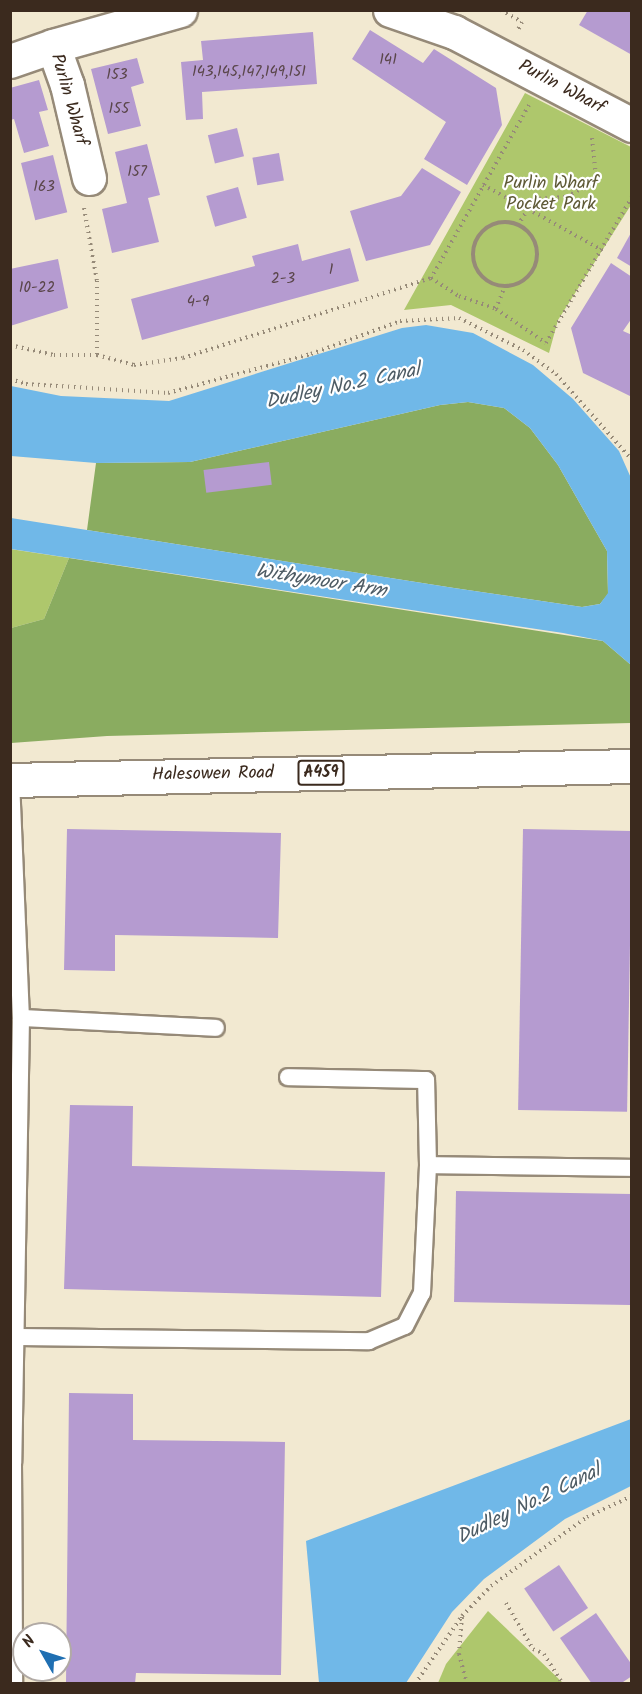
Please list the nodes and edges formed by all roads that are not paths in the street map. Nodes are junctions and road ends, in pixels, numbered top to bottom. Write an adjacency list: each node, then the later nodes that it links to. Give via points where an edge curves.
1 (180, 10): 3 (main road, Purlin Wharf)
2 (390, 10): 5 (main road, Purlin Wharf, via 454,32)
3 (52, 46): 4 (main road); 6 (main road, Purlin Wharf, via 67,85)
4 (10, 61)
5 (618, 118)
6 (89, 178)
7 (632, 766): 8 (main road, Halesowen Road / A459)
8 (11, 780): 9 (lane)
9 (21, 1018): 10 (lane); 14 (lane)
10 (216, 1028)
11 (288, 1077): 12 (lane, via 426,1080)
12 (428, 1165): 13 (lane); 14 (lane, via 422,1293 405,1326 369,1341)
13 (632, 1168)
14 (18, 1337): 15 (lane)
15 (12, 1463): 16 (lane)
16 (14, 1683)

